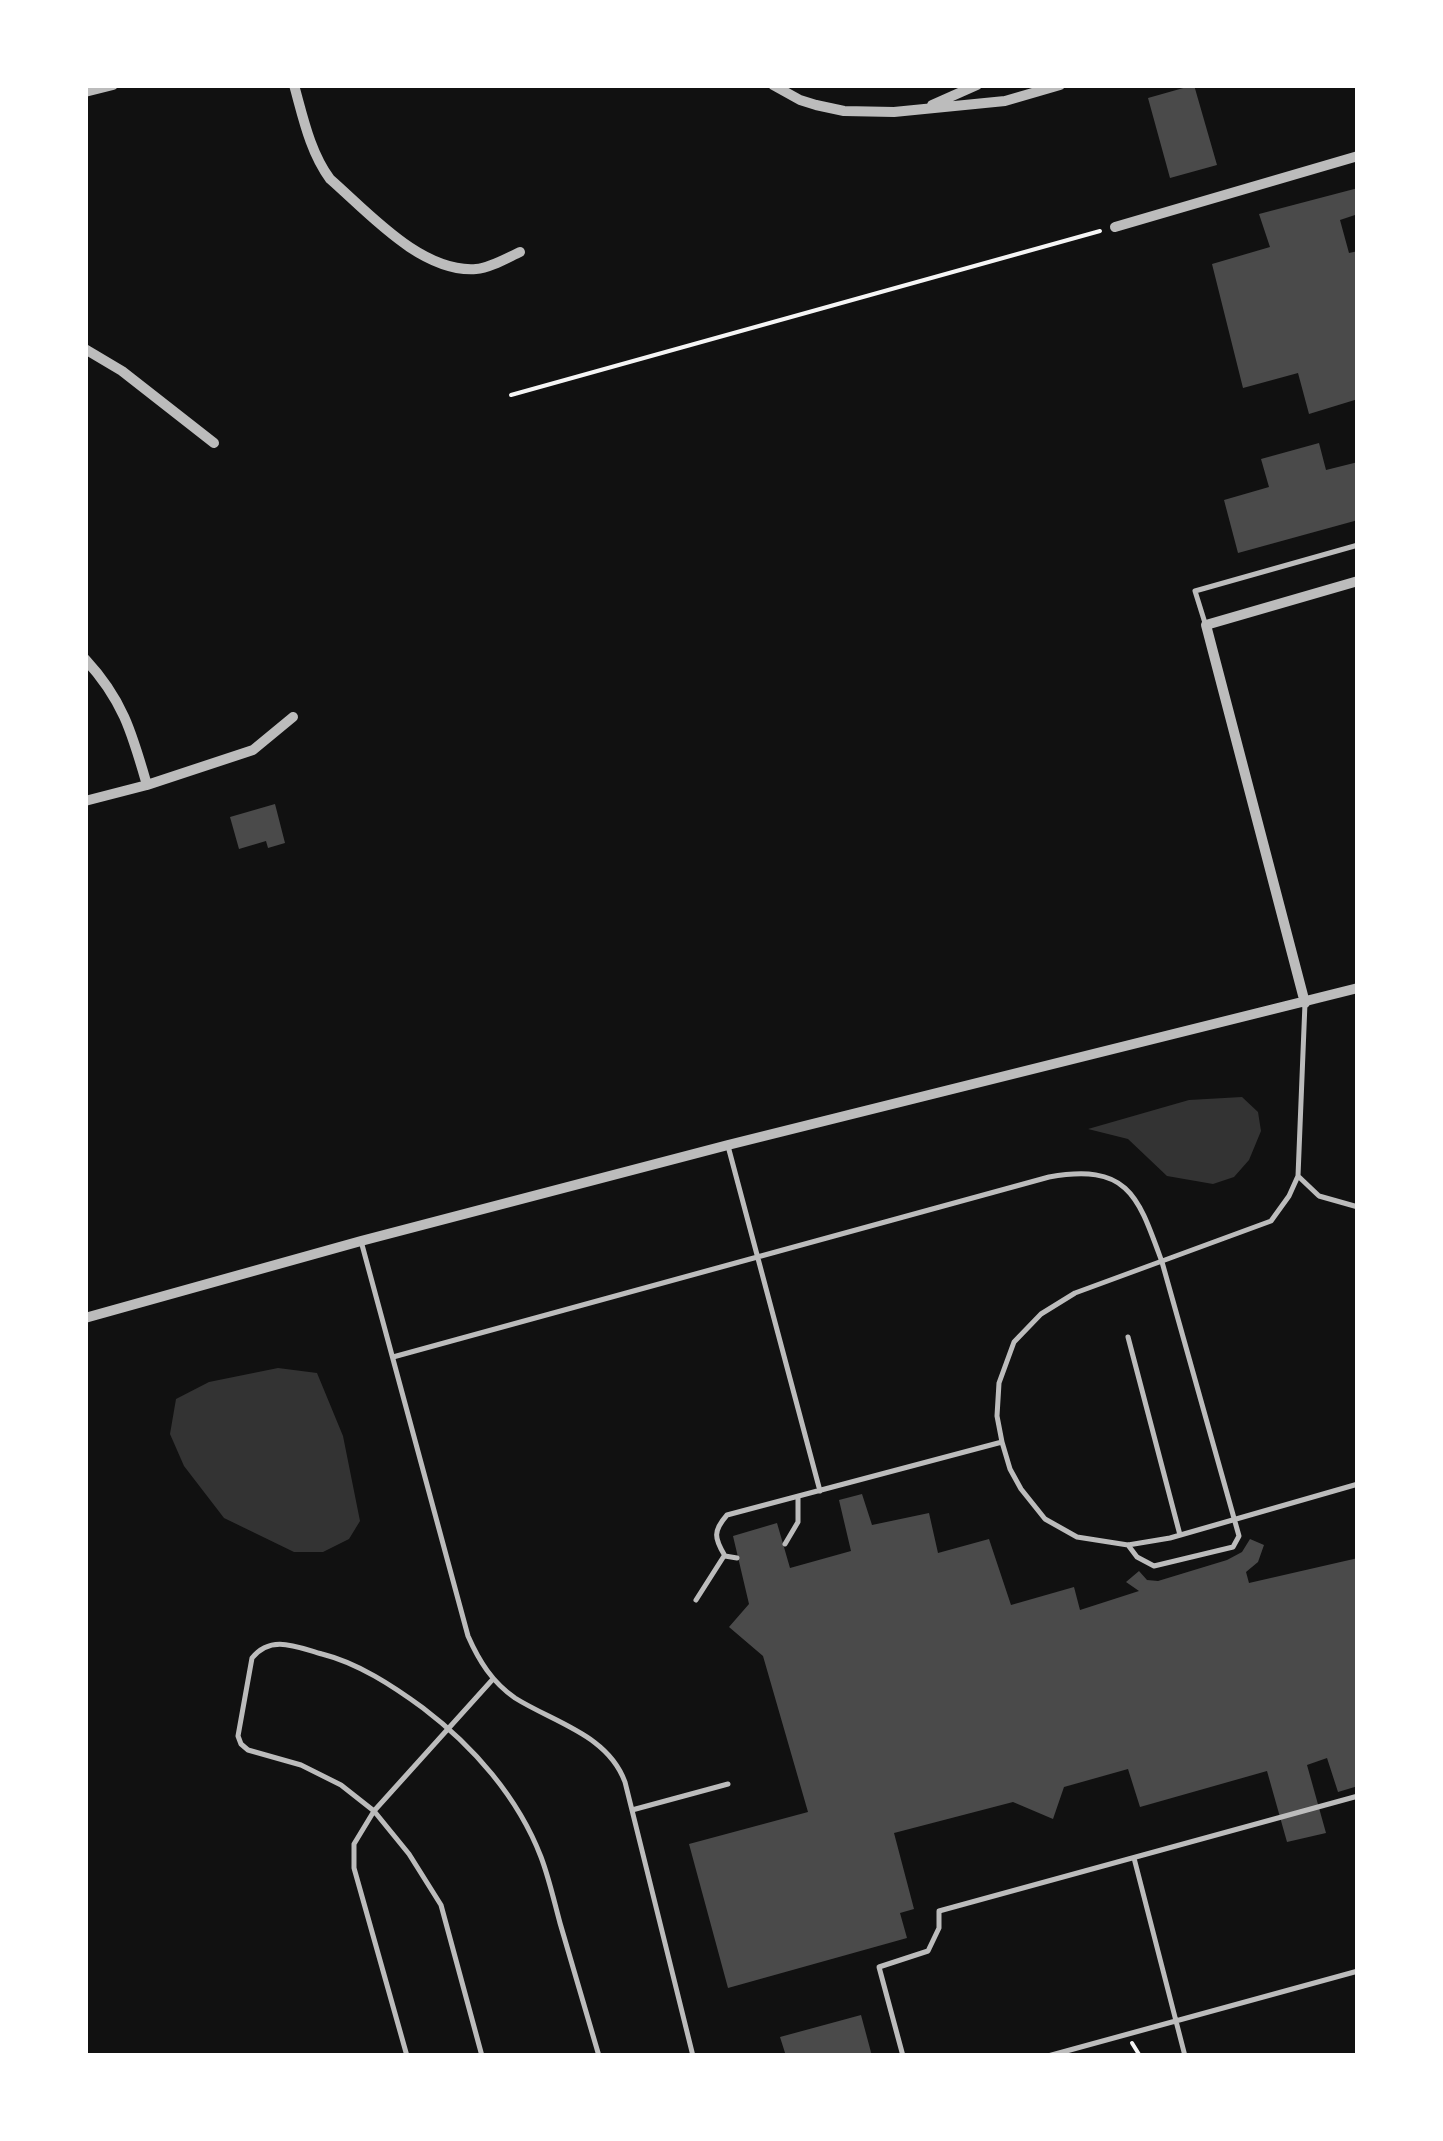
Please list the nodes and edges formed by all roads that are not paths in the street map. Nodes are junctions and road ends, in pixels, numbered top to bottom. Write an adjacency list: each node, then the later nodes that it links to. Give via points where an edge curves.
1 (113, 85): 6 (street)
2 (294, 85): 10 (street, via 320,166 414,251 452,268 479,270)
3 (773, 85): 7 (street, via 844,111)
4 (1060, 85): 7 (street, via 1005,101)
5 (973, 86): 7 (street)
6 (85, 92)
7 (922, 109)
8 (1358, 156): 9 (street)
9 (1115, 226)
10 (520, 252)
11 (85, 349): 12 (street)
12 (214, 443)
13 (1358, 545): 15 (lane, via 1196,591)
14 (1358, 581): 15 (street)
15 (1206, 624): 21 (street)
16 (85, 659): 18 (street, via 118,702)
17 (293, 716): 18 (street, via 253,750)
18 (148, 785): 19 (street)
19 (85, 802)
20 (1358, 988): 21 (street)
21 (1305, 1003): 22 (street); 23 (lane)
22 (728, 1145): 25 (street); 26 (lane)
23 (1298, 1176): 24 (lane, via 1319,1196); 27 (lane, via 1271,1221)
24 (1358, 1207)
25 (362, 1241): 28 (street); 30 (lane)
26 (756, 1257): 27 (lane, via 1073,1173 1097,1174 1136,1197); 30 (lane); 33 (lane)
27 (1162, 1262): 31 (lane, via 1075,1293 1014,1342 998,1383); 35 (lane)
28 (85, 1318)
29 (1128, 1337): 36 (lane)
30 (393, 1357): 42 (lane, via 468,1636)
31 (1002, 1442): 33 (lane); 38 (lane, via 1010,1469 1044,1520 1077,1537)
32 (1358, 1484): 35 (lane)
33 (820, 1491): 34 (lane)
34 (798, 1497): 37 (lane, via 798,1522); 39 (lane, via 727,1515 717,1526 716,1542)
35 (1233, 1520): 36 (lane); 38 (lane, via 1239,1536 1234,1547 1154,1566)
36 (1180, 1535): 38 (lane)
37 (785, 1544)
38 (1128, 1545)
39 (725, 1556): 40 (lane); 41 (lane)
40 (738, 1558)
41 (696, 1600)
42 (493, 1679): 43 (lane); 46 (lane, via 605,1750 619,1766)
43 (449, 1728): 47 (lane); 47 (lane, via 337,1658 282,1643 259,1648 252,1658 241,1744 314,1772); 53 (lane, via 515,1806 541,1856)
44 (728, 1784): 46 (lane)
45 (1358, 1796): 48 (lane)
46 (632, 1810): 54 (lane)
47 (374, 1811): 51 (lane, via 354,1844 354,1868); 52 (lane, via 440,1905)
48 (1134, 1858): 50 (lane); 55 (lane, via 939,1911 928,1951 879,1967)
49 (1358, 1971): 50 (lane)
50 (1178, 2021): 56 (lane); 57 (lane)
51 (407, 2056)
52 (482, 2056)
53 (598, 2056)
54 (693, 2056)
55 (903, 2056)
56 (1048, 2056)
57 (1185, 2056)

